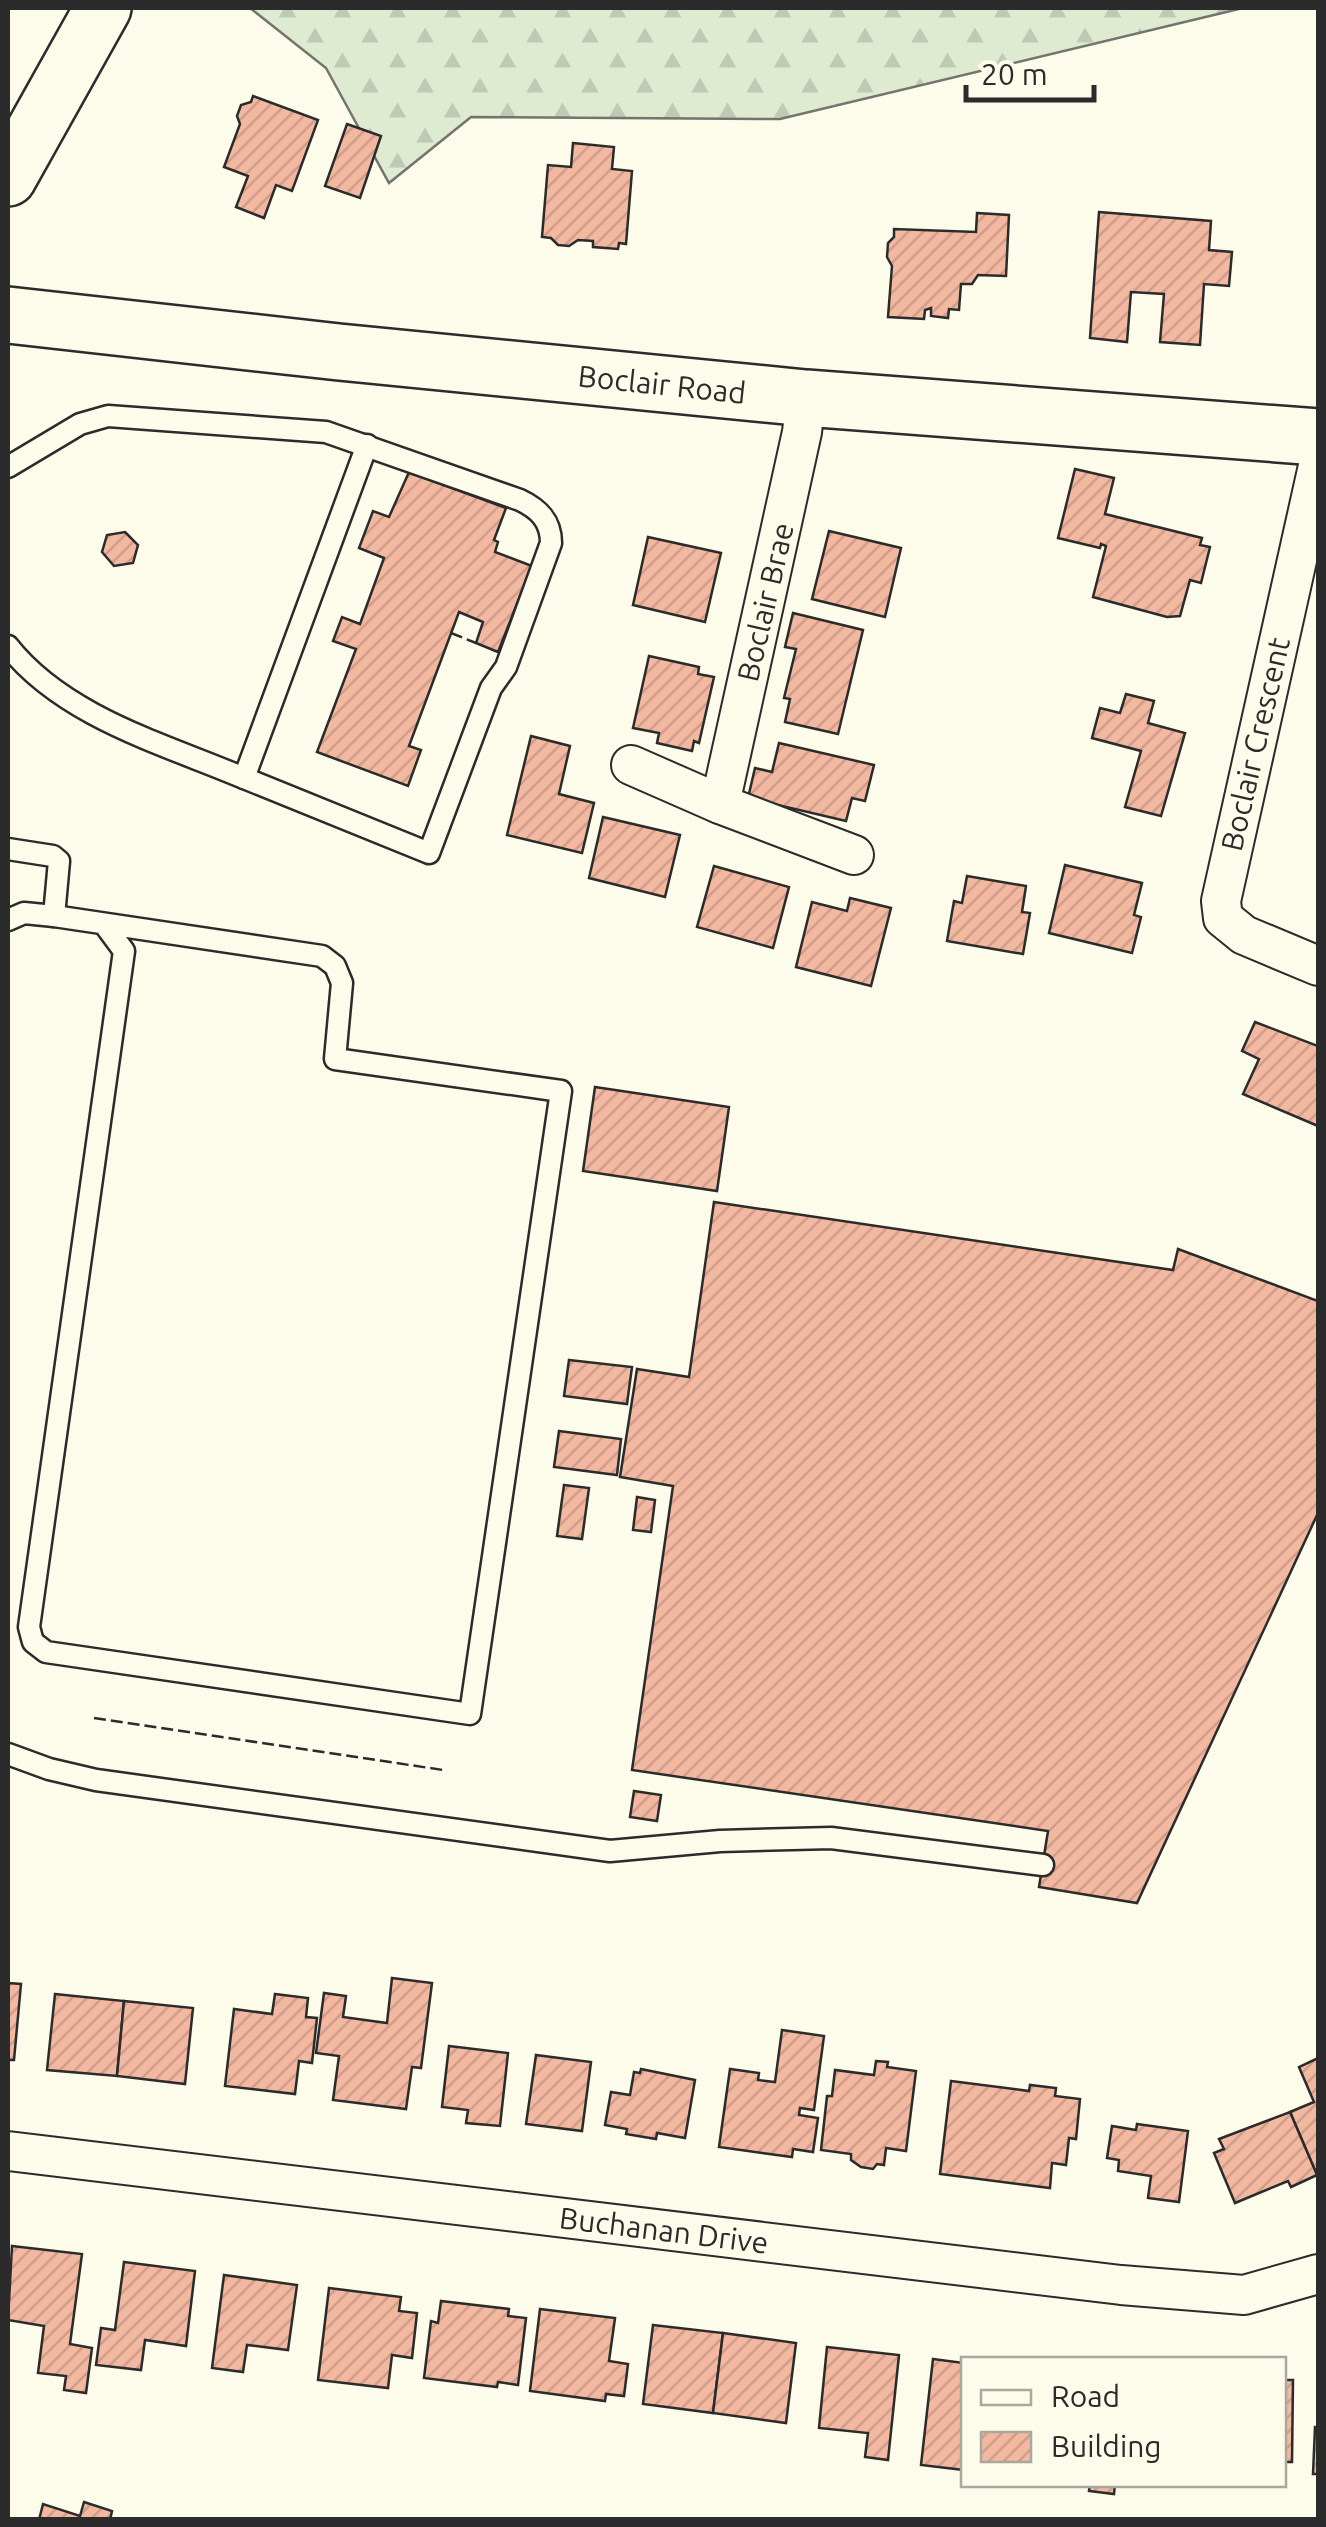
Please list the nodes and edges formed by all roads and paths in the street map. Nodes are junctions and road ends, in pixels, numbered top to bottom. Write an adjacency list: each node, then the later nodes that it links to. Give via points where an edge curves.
1 (103, 8): 2 (main road)
2 (8, 178)
3 (8, 314): 4 (main road, Boclair Road)
4 (806, 398): 5 (main road, Boclair Road); 12 (street, Boclair Brae)
5 (1318, 437)
6 (367, 445): 8 (lane, via 326,432 108,416 80,424); 11 (lane); 11 (lane, via 520,500 544,517 551,544 513,649 491,688 429,853)
7 (1318, 466): 18 (street, Boclair Crescent, via 1221,901 1224,918 1244,934)
8 (8, 467)
9 (8, 646): 11 (lane, via 54,691)
10 (631, 764): 12 (street)
11 (244, 778)
12 (720, 804): 14 (street)
13 (8, 849): 15 (lane, via 59,861)
14 (854, 855)
15 (54, 916): 16 (lane, via 24,912); 17 (lane)
16 (8, 920)
17 (104, 924): 17 (lane, via 124,951 30,1627 34,1642 46,1652 470,1714 561,1091 335,1060 342,983 322,956)
18 (1318, 966)
19 (8, 1754): 20 (lane, via 96,1780 610,1851 832,1838)
20 (1043, 1866)
21 (8, 2152): 22 (street, Buchanan Drive, via 1121,2285 1244,2294)
22 (1318, 2274)

